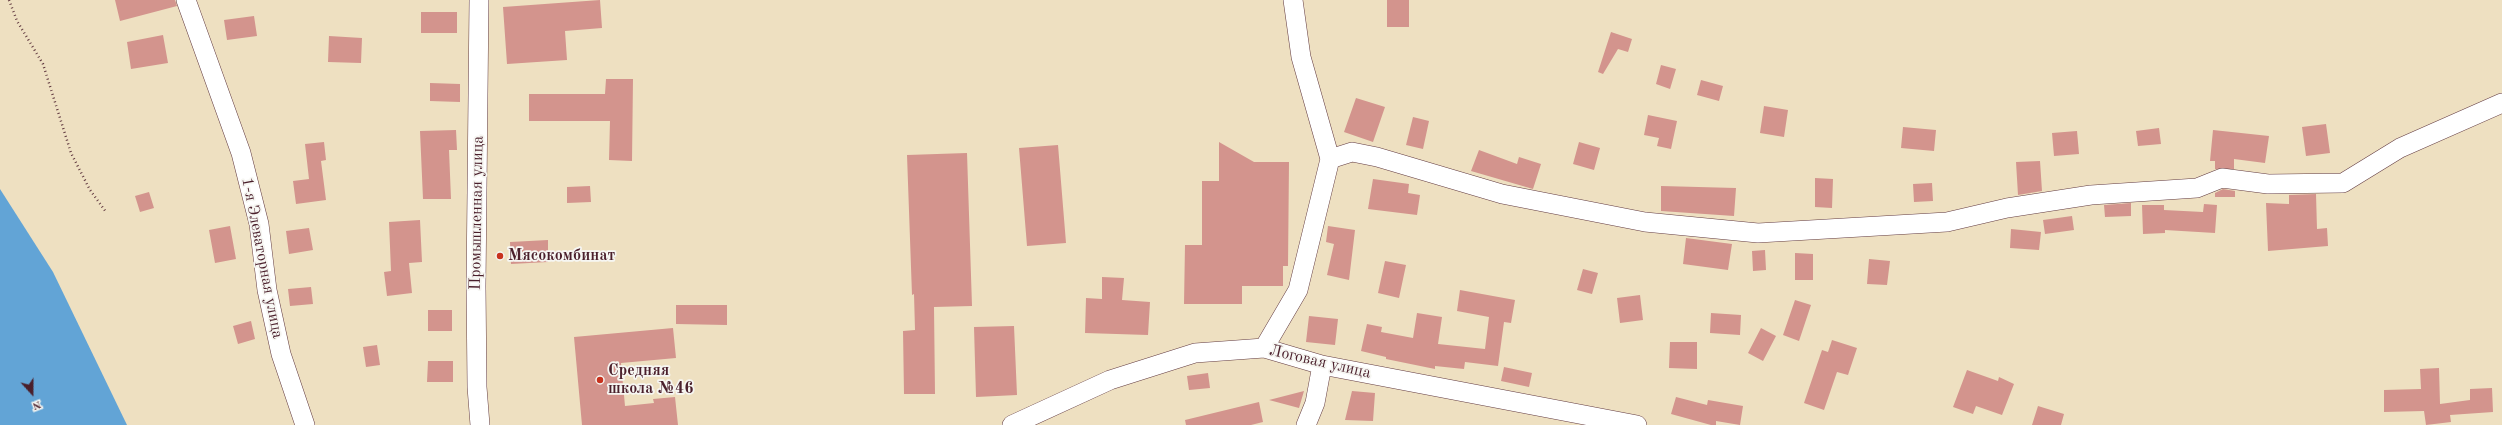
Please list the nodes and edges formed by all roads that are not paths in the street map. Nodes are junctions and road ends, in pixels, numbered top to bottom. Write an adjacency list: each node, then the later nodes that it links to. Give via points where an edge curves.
1 (186, 0): 8 (street, 1-я Элеваторная улица, via 241,153 260,224 267,290 281,354)
2 (479, 0): 9 (street, Промышленная улица, via 476,301)
3 (1293, 0): 5 (street, via 1301,57)
4 (2502, 103): 5 (street, via 2400,148 2343,183 2268,184 2222,178 2197,188 2091,195 2007,208 1948,222 1758,233 1645,222 1509,195 1352,152)
5 (1330, 159): 6 (street, via 1298,290)
6 (1264, 348): 7 (street, Логовая улица); 10 (street, Логовая улица, via 1195,353 1110,380)
7 (1322, 365): 11 (street, via 1315,403); 12 (street, Логовая улица)
8 (305, 425)
9 (480, 425)
10 (1012, 425)
11 (1306, 425)
12 (1637, 425)

